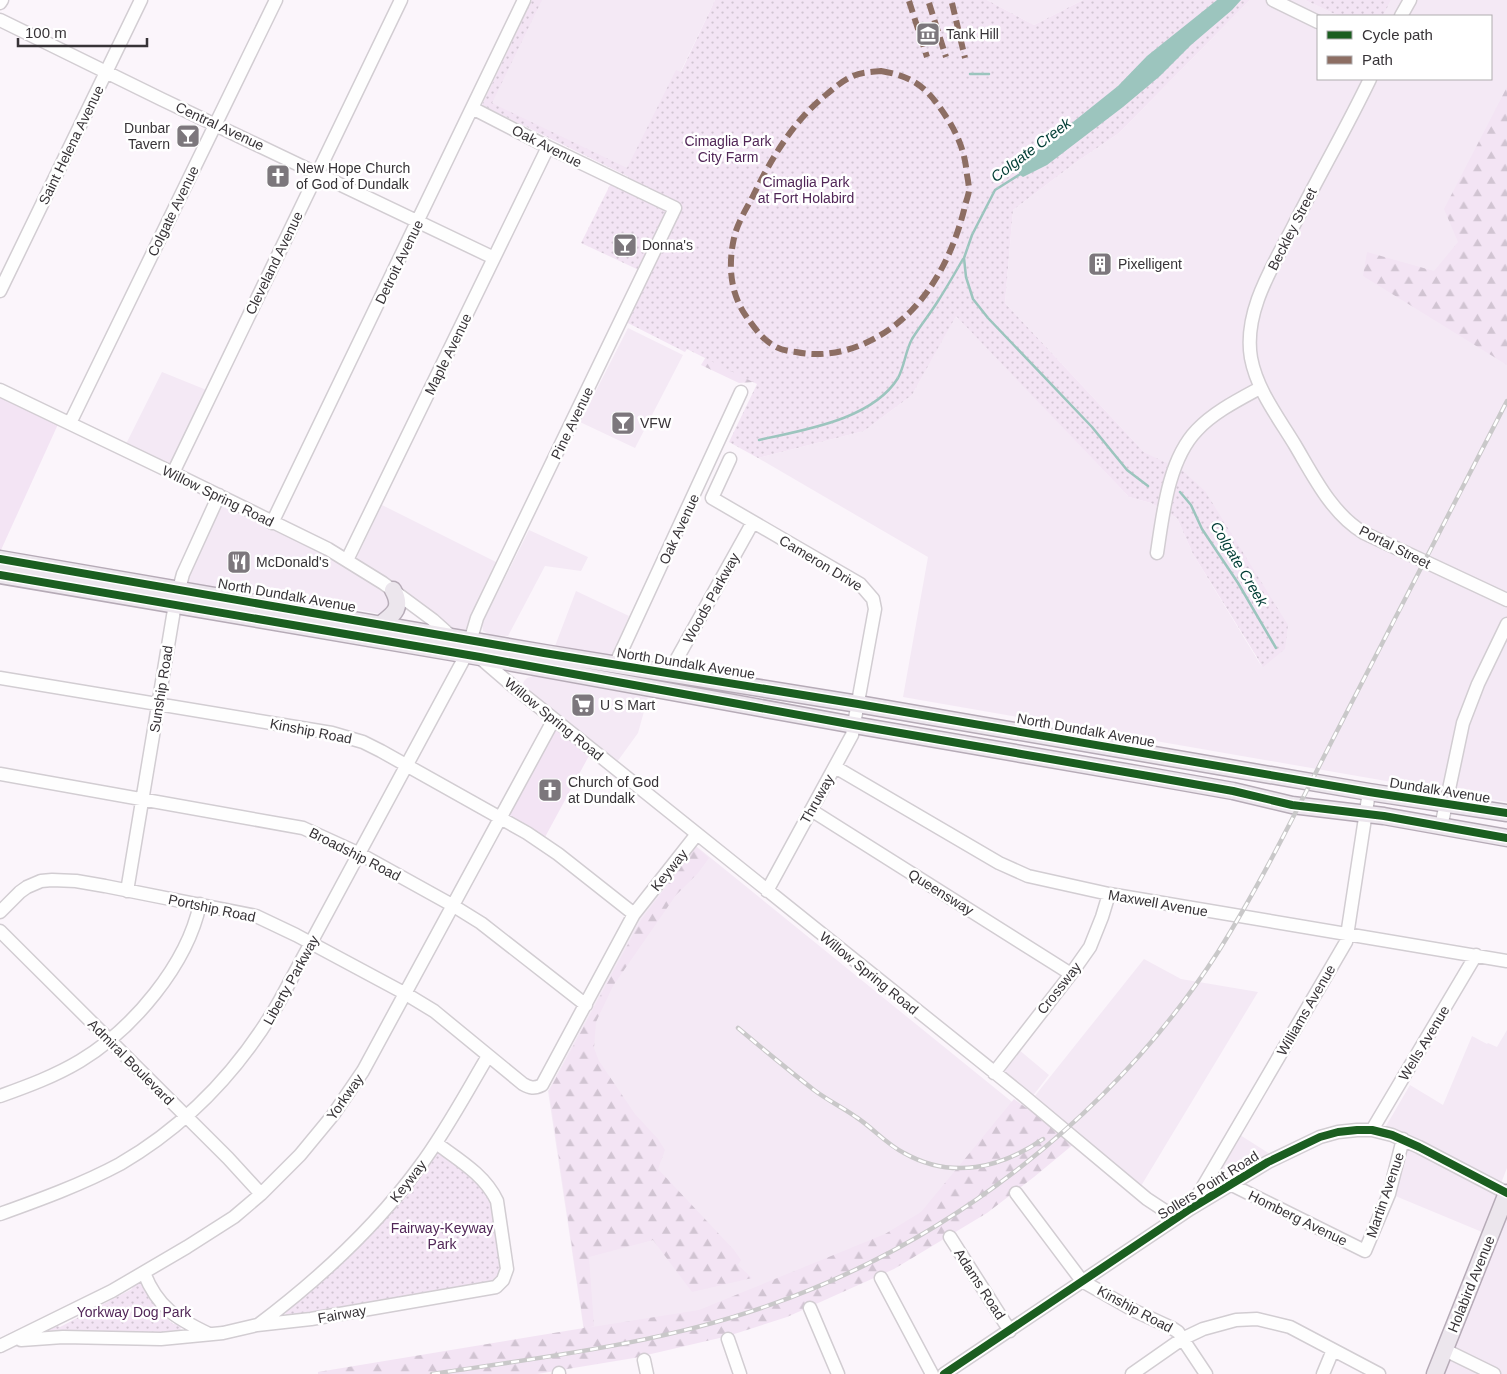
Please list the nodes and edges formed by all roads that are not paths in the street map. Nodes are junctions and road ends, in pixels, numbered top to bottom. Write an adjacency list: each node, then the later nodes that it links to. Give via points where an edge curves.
1 (141, 0): 10 (street, Saint Helena Avenue)
2 (276, 0): 13 (street, Colgate Avenue)
3 (401, 0): 15 (street, Cleveland Avenue)
4 (524, 0): 12 (street, Detroit Avenue)
5 (1273, 0): 9 (street)
6 (1410, 0): 7 (street)
7 (1402, 15)
8 (0, 20): 10 (street, Central Avenue)
9 (1317, 22)
10 (107, 72): 13 (street, Central Avenue); 19 (street, Saint Helena Avenue)
11 (1369, 80): 20 (street, Beckley Street, via 1257,302 1250,337 1251,356)
12 (472, 108): 14 (street, Oak Avenue); 17 (street, Detroit Avenue)
13 (215, 124): 15 (street, Central Avenue); 23 (street, Colgate Avenue)
14 (548, 147): 16 (street, Oak Avenue); 18 (street, Maple Avenue)
15 (318, 174): 17 (street, Central Avenue); 25 (street, Cleveland Avenue)
16 (676, 208): 39 (street, Pine Avenue, via 481,610)
17 (418, 222): 18 (street, Central Avenue); 28 (street, Detroit Avenue)
18 (494, 258): 31 (street, Maple Avenue)
19 (0, 291)
20 (1260, 388): 29 (street, via 1212,417 1192,436 1173,474); 35 (street, Portal Street, via 1322,489 1349,523 1416,559)
21 (0, 390): 23 (street, Willow Spring Road)
22 (741, 392): 40 (street, Oak Avenue)
23 (70, 423): 25 (street, Willow Spring Road)
24 (730, 459): 27 (street, Cameron Drive, via 712,498)
25 (173, 473): 26 (street, Willow Spring Road)
26 (218, 495): 28 (street, Willow Spring Road); 34 (street, Sunship Road)
27 (753, 522): 41 (street, Woods Parkway); 44 (street, Cameron Drive, via 860,584 873,599 875,616)
28 (272, 523): 31 (street, Willow Spring Road)
29 (1157, 553)
30 (0, 559): 34 (main road, North Dundalk Avenue)
31 (347, 560): 33 (street, Willow Spring Road)
32 (0, 575): 34 (main road, North Dundalk Avenue)
33 (393, 590): 36 (main road, via 397,608); 38 (street, Willow Spring Road)
34 (177, 597): 36 (main road, North Dundalk Avenue); 39 (main road, North Dundalk Avenue); 43 (street, Sunship Road)
35 (1507, 600)
36 (381, 624): 38 (main road, North Dundalk Avenue)
37 (1507, 624): 52 (street, via 1463,723)
38 (450, 636): 39 (main road, North Dundalk Avenue)
39 (471, 650): 40 (main road, North Dundalk Avenue); 45 (street, Willow Spring Road); 46 (main road, North Dundalk Avenue); 47 (street, Liberty Parkway)
40 (615, 665): 41 (main road, North Dundalk Avenue)
41 (669, 673): 44 (main road, North Dundalk Avenue)
42 (0, 678): 43 (street, Kinship Road)
43 (159, 704): 47 (street, Kinship Road, via 342,735 363,742); 51 (street, Sunship Road)
44 (858, 704): 46 (street, Thruway); 50 (main road, North Dundalk Avenue)
45 (554, 719): 56 (street, Yorkway); 58 (street, Willow Spring Road)
46 (854, 725): 48 (street, Thruway); 55 (main road, North Dundalk Avenue, via 1233,791 1292,806)
47 (406, 766): 56 (street, Kinship Road); 60 (street, Liberty Parkway)
48 (835, 767): 53 (street, Thruway); 63 (street, Maxwell Avenue, via 1010,869 1059,884)
49 (0, 774): 51 (street, Broadship Road)
50 (1368, 792): 52 (main road, Dundalk Avenue); 55 (street, Williams Avenue)
51 (143, 798): 60 (street, Broadship Road, via 303,828); 61 (street, Sunship Road)
52 (1446, 802): 54 (main road, Dundalk Avenue); 57 (street)
53 (812, 810): 62 (street, Thruway); 73 (street, Queensway)
54 (1507, 813)
55 (1364, 814): 57 (main road); 69 (street, Williams Avenue)
56 (500, 818): 65 (street, Yorkway); 67 (street, Kinship Road, via 558,854)
57 (1441, 826): 59 (main road)
58 (698, 834): 62 (street, Willow Spring Road); 67 (street, Keyway)
59 (1507, 838)
60 (360, 854): 65 (street, Broadship Road); 70 (street, Liberty Parkway)
61 (127, 891): 64 (street, Portship Road); 66 (street, Portship Road, via 76,881 41,881 20,892)
62 (767, 891): 78 (street, Willow Spring Road)
63 (1109, 894): 69 (street, Maxwell Avenue); 73 (street, Crossway, via 1090,947)
64 (200, 904): 70 (street, Portship Road, via 256,916); 76 (street, via 197,919 176,964 152,997)
65 (452, 905): 74 (street, Yorkway); 75 (street, Broadship Road, via 482,923)
66 (0, 912)
67 (634, 914): 75 (street, Keyway)
68 (0, 931): 76 (street, Admiral Boulevard)
69 (1346, 934): 71 (street, Maxwell Avenue); 89 (street, Williams Avenue, via 1346,942)
70 (311, 943): 74 (street, Portship Road); 81 (street, Liberty Parkway, via 254,1043 212,1093)
71 (1476, 955): 72 (street, Maxwell Avenue); 82 (street, Wells Avenue)
72 (1507, 961)
73 (1071, 974): 78 (street, Crossway)
74 (406, 994): 77 (street, Portship Road, via 434,1011); 88 (street, Yorkway, via 348,1095 303,1152)
75 (586, 1005): 79 (street, Keyway, via 542,1086)
76 (110, 1040): 80 (street, via 64,1070); 81 (street, Admiral Boulevard)
77 (488, 1056): 79 (street, Portship Road, via 523,1084); 84 (street, Keyway)
78 (994, 1073): 91 (street, Willow Spring Road, via 1147,1199)
79 (537, 1088)
80 (0, 1096)
81 (185, 1116): 88 (street, Admiral Boulevard); 90 (street, Liberty Parkway, via 162,1136 118,1165)
82 (1372, 1130): 83 (street, Sollers Point Road); 85 (street, Sollers Point Road, via 1348,1130 1320,1137)
83 (1403, 1140): 87 (street, Sollers Point Road); 93 (street, Martin Avenue, via 1389,1194)
84 (436, 1143): 98 (street, Keyway, via 387,1208 353,1245); 98 (street, Fairway, via 482,1178 493,1191 507,1269 500,1283 490,1288 312,1320)
85 (1230, 1184): 89 (street, Sollers Point Road); 93 (street, Homberg Avenue)
86 (1016, 1193): 96 (street)
87 (1507, 1193): 106 (main road, Holabird Avenue)
88 (261, 1194): 94 (street, Yorkway, via 234,1217)
89 (1190, 1209): 91 (street, Sollers Point Road)
90 (0, 1214)
91 (1176, 1218): 96 (street, Sollers Point Road)
92 (950, 1237): 99 (street, Adams Road)
93 (1365, 1251)
94 (144, 1273): 100 (street, via 164,1307); 103 (street, Yorkway)
95 (881, 1278): 111 (street)
96 (1082, 1281): 99 (street, Sollers Point Road); 102 (street, Kinship Road, via 1172,1328)
97 (810, 1308): 110 (street)
98 (257, 1325): 100 (street, Fairway)
99 (1010, 1331): 112 (street, Sollers Point Road)
100 (209, 1334): 103 (street, Fairway, via 161,1339 64,1337)
101 (728, 1339): 109 (street)
102 (1182, 1339): 105 (street, Kinship Road, via 1219,1324 1257,1319 1290,1327); 113 (street); 114 (street)
103 (13, 1341): 104 (street, Yorkway)
104 (0, 1346)
105 (1334, 1350): 115 (street); 116 (street, Kinship Road)
106 (1445, 1350): 117 (main road, Holabird Avenue); 118 (street)
107 (644, 1360): 108 (street)
108 (647, 1374)
109 (740, 1374)
110 (838, 1374)
111 (932, 1374)
112 (944, 1374)
113 (1132, 1374)
114 (1206, 1374)
115 (1324, 1374)
116 (1379, 1374)
117 (1435, 1374)
118 (1494, 1374)

